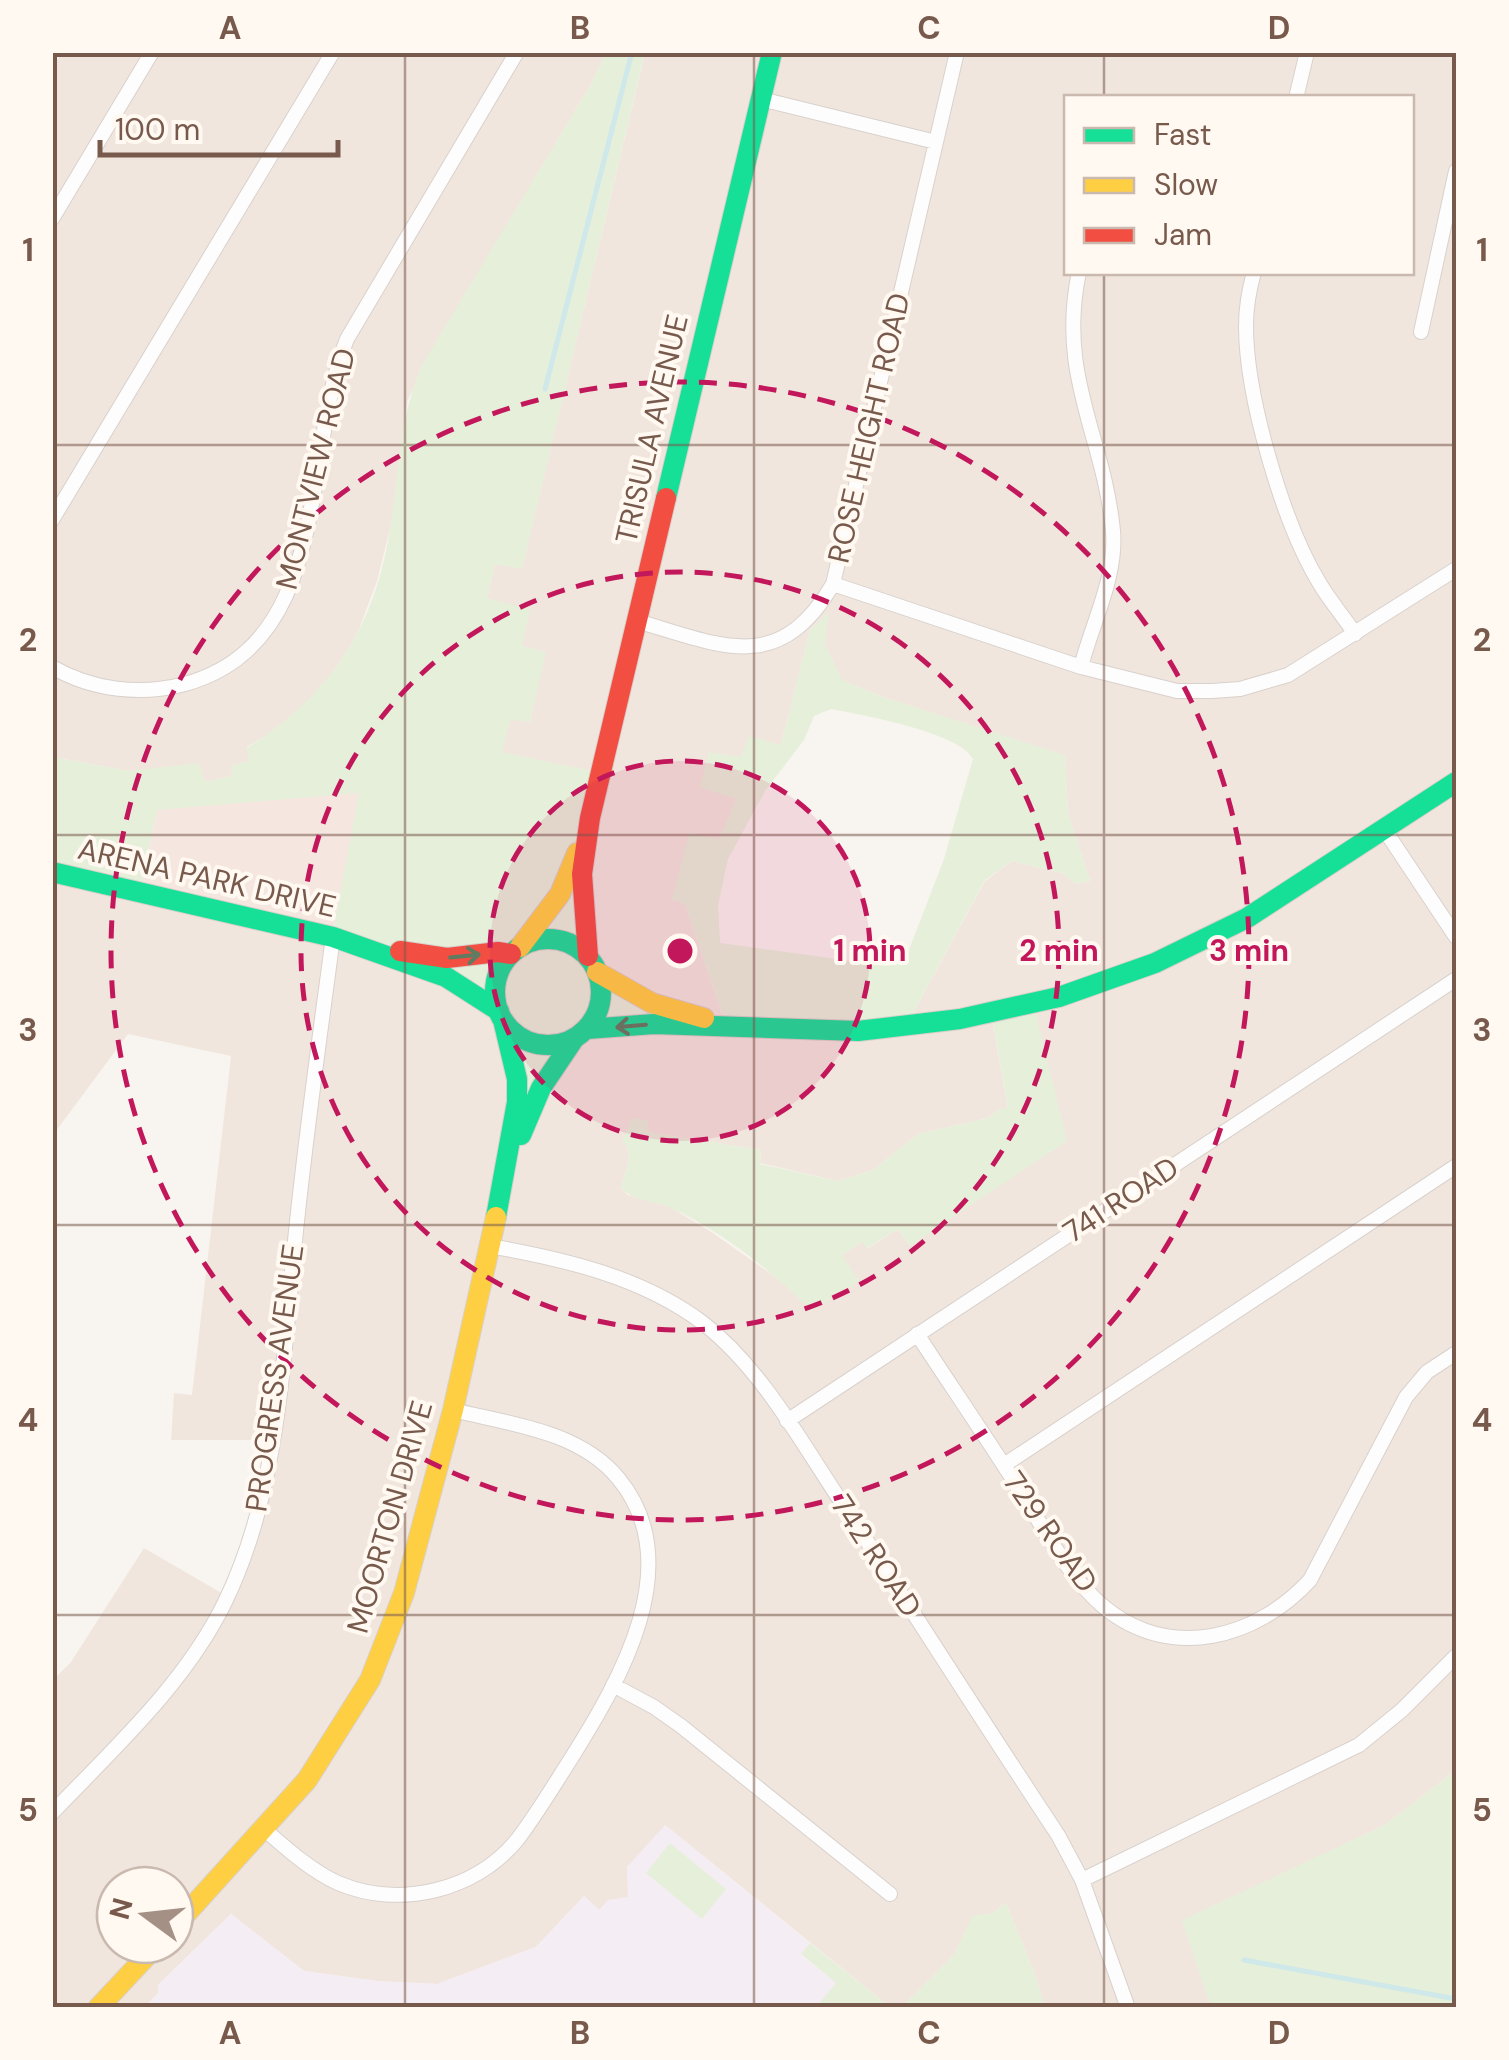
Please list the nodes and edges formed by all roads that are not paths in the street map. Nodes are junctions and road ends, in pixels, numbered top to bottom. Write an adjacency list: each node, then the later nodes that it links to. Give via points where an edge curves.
1 (152, 52): 11 (street)
2 (333, 52): 15 (street)
3 (517, 52): 21 (street, MONTVIEW ROAD, via 347,339 330,388 301,556 263,635 224,668 168,689 102,687)
4 (772, 52): 8 (street, TRISULA AVENUE)
5 (957, 52): 9 (street, ROSE HEIGHT ROAD)
6 (1307, 52): 7 (street)
7 (1297, 95)
8 (761, 99): 9 (street); 18 (street, TRISULA AVENUE)
9 (936, 142): 17 (street, ROSE HEIGHT ROAD)
10 (1456, 171): 14 (street)
11 (52, 219)
12 (1080, 275): 20 (street, via 1074,358 1113,548)
13 (1254, 275): 19 (street, via 1246,342 1274,468 1319,583)
14 (1422, 332)
15 (52, 520)
16 (1456, 569): 19 (street)
17 (832, 584): 18 (street, ROSE HEIGHT ROAD, via 791,634 760,646); 20 (street)
18 (637, 621): 23 (street, TRISULA AVENUE)
19 (1355, 634): 20 (street, via 1288,676 1240,689 1178,691)
20 (1081, 666)
21 (52, 667)
22 (1456, 782): 24 (street, ARENA PARK DRIVE)
23 (590, 818): 28 (street, TRISULA AVENUE, via 560,894); 29 (street, TRISULA AVENUE, via 582,874)
24 (1384, 829): 26 (street); 32 (street, ARENA PARK DRIVE, via 1249,917 1131,973 1056,998 922,1025)
25 (52, 872): 27 (street, ARENA PARK DRIVE)
26 (1456, 937)
27 (341, 940): 28 (street, ARENA PARK DRIVE, one-way to 28, via 447,958); 31 (street, ARENA PARK DRIVE, via 446,977); 44 (street, PROGRESS AVENUE, via 301,1180 267,1473 253,1533 200,1646 162,1698)
28 (516, 951): 29 (street, ARENA PARK DRIVE, via 538,940 558,940); 31 (street, via 497,980)
29 (592, 964): 32 (street, ARENA PARK DRIVE, via 652,1003); 33 (street, via 601,1000)
30 (1456, 980): 37 (street, 741 ROAD)
31 (501, 1015): 33 (street, ARENA PARK DRIVE, via 530,1042 547,1045); 35 (street, MOORTON DRIVE, via 517,1079)
32 (745, 1030): 33 (street, ARENA PARK DRIVE, one-way to 33, via 657,1024)
33 (580, 1034): 35 (street, MOORTON DRIVE, via 532,1106)
34 (1456, 1166): 41 (street)
35 (506, 1179): 36 (street, MOORTON DRIVE)
36 (490, 1246): 39 (street, MOORTON DRIVE); 40 (street, 742 ROAD, via 604,1274 666,1300 720,1339)
37 (918, 1334): 40 (street, 741 ROAD); 41 (street, 729 ROAD)
38 (1456, 1352): 41 (street, 729 ROAD, via 1406,1396 1310,1580 1278,1610 1231,1634 1158,1634 1104,1607 1058,1551)
39 (453, 1410): 43 (street, via 578,1446 627,1490 645,1527 650,1567 638,1624); 45 (street, MOORTON DRIVE, via 404,1593 370,1680 307,1780)
40 (787, 1421): 46 (street, 742 ROAD)
41 (1004, 1465)
42 (1456, 1656): 46 (street, via 1359,1745)
43 (613, 1685): 45 (street, via 516,1841 448,1888 404,1895 362,1891 321,1874); 47 (street, via 682,1726)
44 (52, 1813)
45 (264, 1830): 48 (street, MOORTON DRIVE)
46 (1082, 1880): 51 (street, 742 ROAD)
47 (890, 1894)
48 (195, 1904)
49 (139, 1965): 50 (street)
50 (98, 2008)
51 (1128, 2008)

